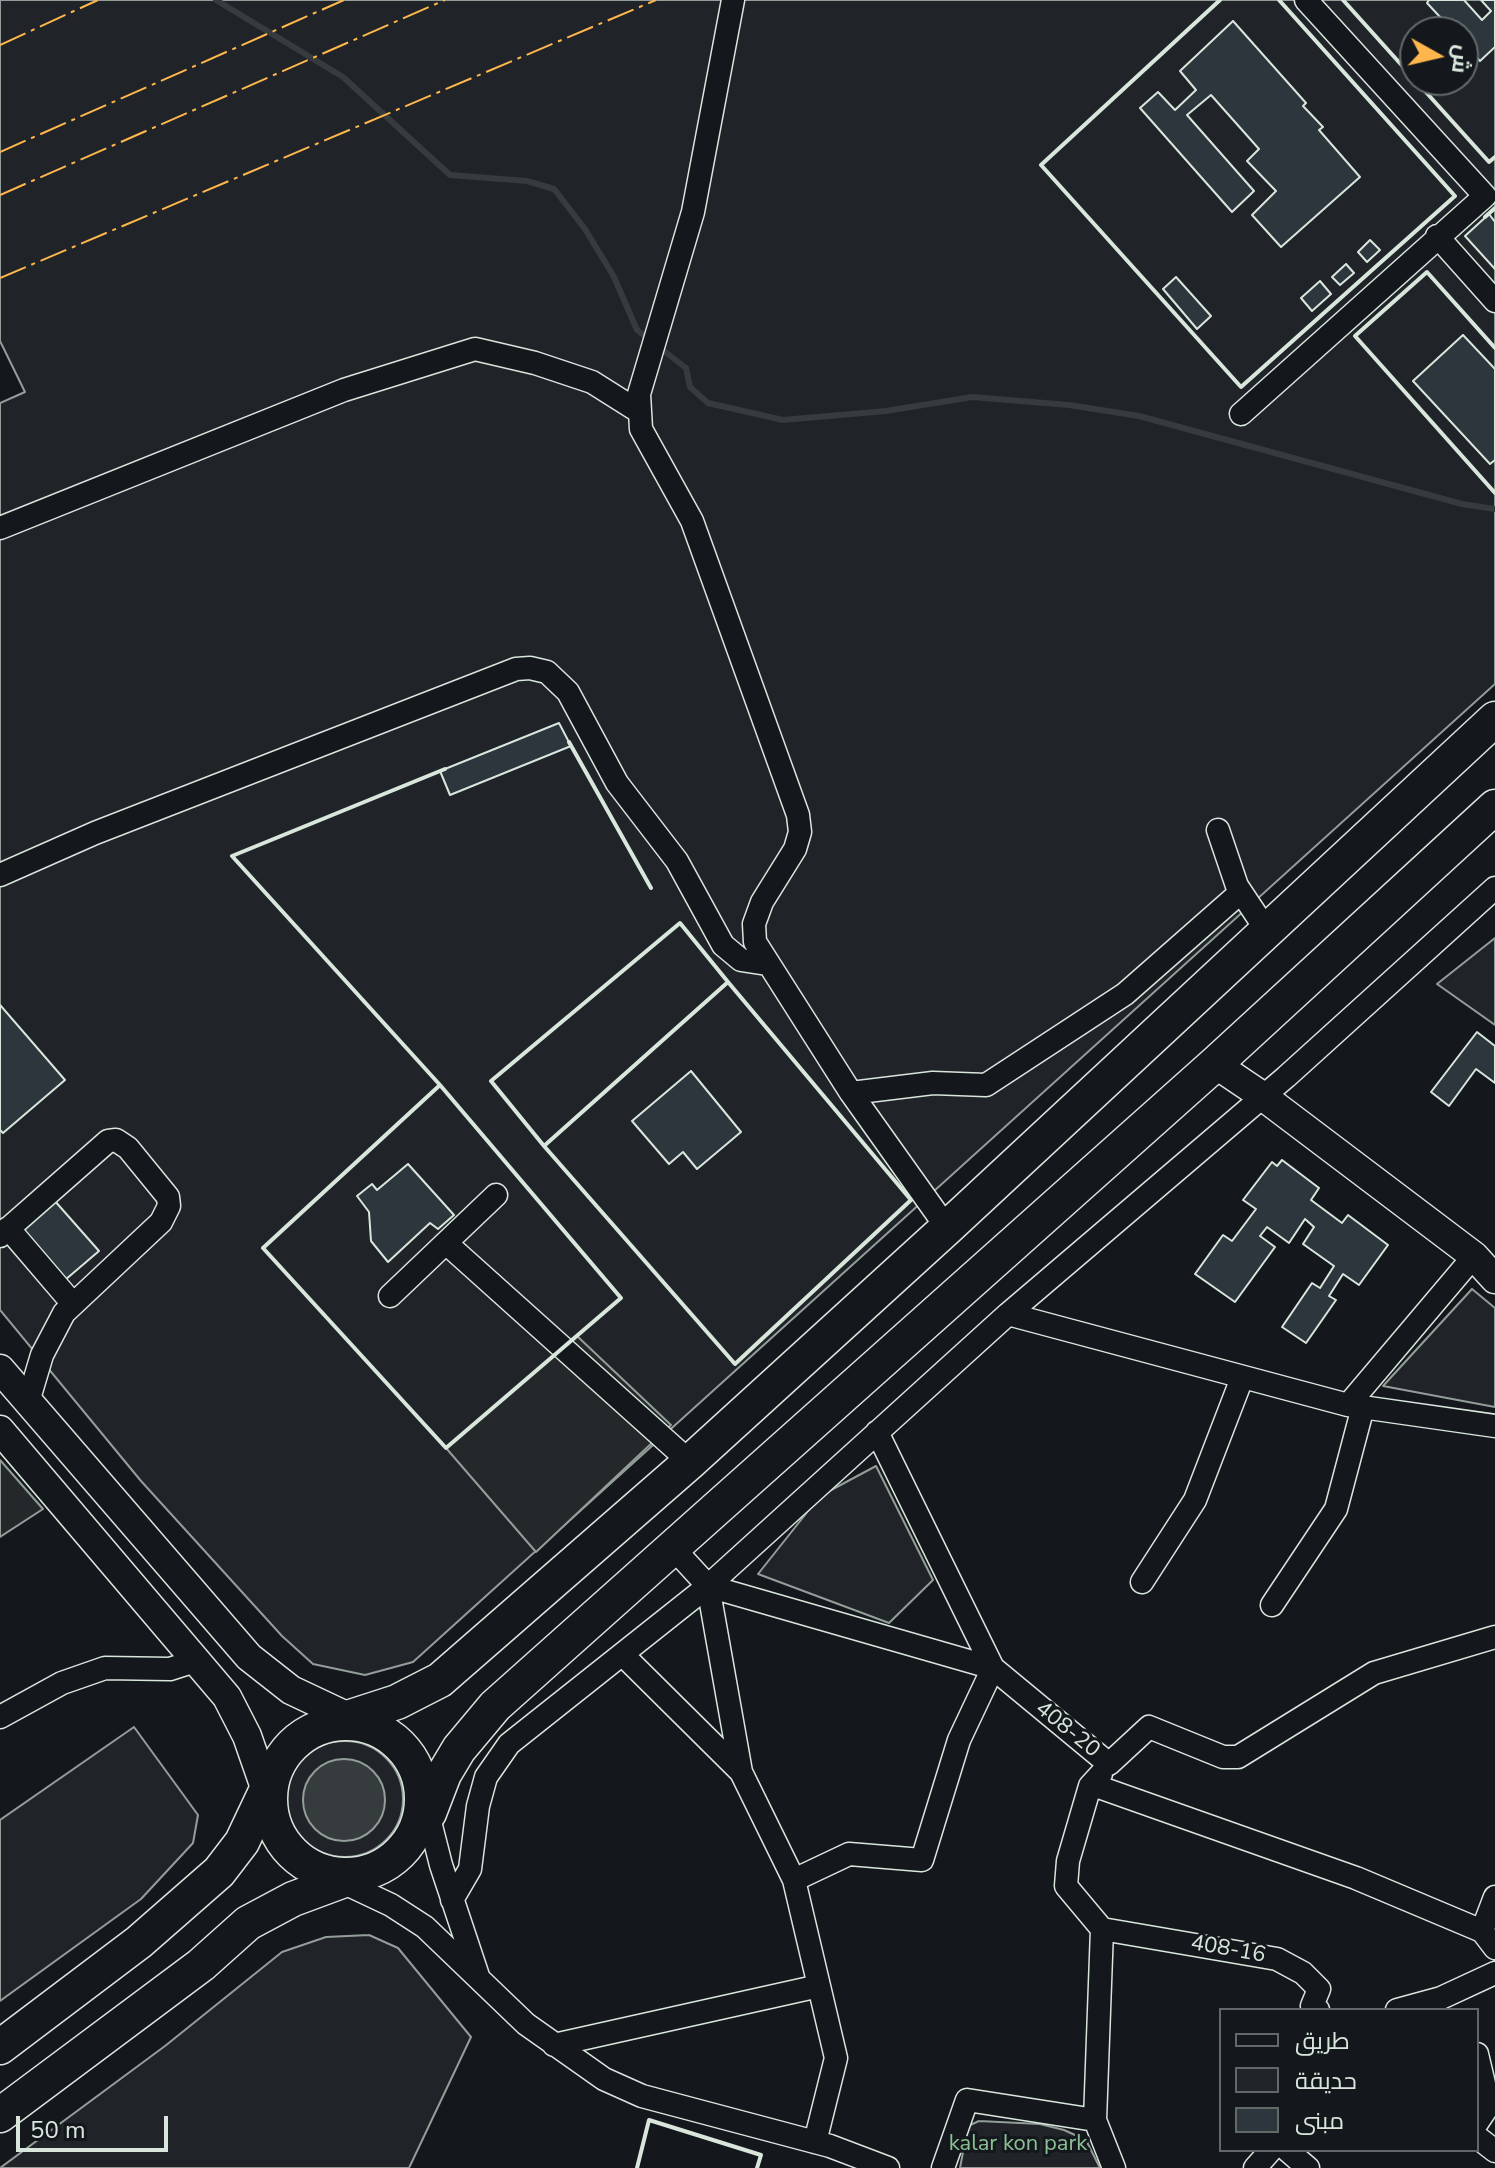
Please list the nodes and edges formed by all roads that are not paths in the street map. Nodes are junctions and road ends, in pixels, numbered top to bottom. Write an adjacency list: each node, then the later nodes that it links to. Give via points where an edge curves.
1 (733, 0): 5 (street, via 693,212)
2 (1306, 0): 3 (street, via 1485,196)
3 (1437, 236): 4 (street); 6 (street)
4 (1495, 301)
5 (639, 402): 7 (street, via 535,363 475,349 344,390); 15 (street, via 647,445 692,521 798,815 795,849 754,924 755,942)
6 (1241, 414)
7 (0, 528)
8 (1495, 719): 14 (highway)
9 (1495, 807): 16 (highway)
10 (1218, 830): 13 (street)
11 (0, 875): 15 (street, via 95,833 516,669 530,668 547,672 568,692 617,783 677,861 723,945 741,960)
12 (1495, 888): 18 (street)
13 (1241, 892): 14 (street); 17 (street, via 1125,994 986,1085 933,1083)
14 (1267, 931): 20 (highway)
15 (767, 964): 17 (street)
16 (1215, 1064): 18 (main road); 36 (highway)
17 (851, 1093): 20 (street)
18 (1261, 1095): 23 (main road); 27 (street)
19 (496, 1195): 22 (street)
20 (947, 1228): 35 (highway)
21 (4, 1232): 26 (street); 26 (street, via 101,1144 116,1140 128,1148 168,1197 167,1215)
22 (446, 1243): 25 (street); 35 (street)
23 (1474, 1256): 24 (main road); 31 (street)
24 (1495, 1279)
25 (390, 1296)
26 (73, 1304): 30 (street, via 48,1341)
27 (1008, 1314): 29 (street); 34 (street)
28 (0, 1369): 30 (main road)
29 (1242, 1378): 31 (street); 37 (street, via 1195,1500)
30 (28, 1402): 45 (main road, via 249,1657 291,1690)
31 (1356, 1406): 32 (street); 39 (street, via 1336,1509)
32 (1495, 1426)
33 (0, 1430): 42 (main road)
34 (877, 1432): 38 (street); 43 (street)
35 (690, 1462): 45 (highway, via 440,1680)
36 (675, 1550): 38 (street); 50 (highway, via 495,1706 452,1760)
37 (1142, 1582)
38 (708, 1586): 41 (street); 43 (street, 408-20); 47 (street)
39 (1272, 1605)
40 (1495, 1637): 46 (street, 408-20, via 1374,1673 1238,1757 1210,1753 1149,1727)
41 (623, 1655): 47 (street); 54 (street, via 501,1755 486,1777 470,1869)
42 (198, 1660): 44 (street, via 170,1669 105,1668 62,1683); 49 (main road, via 240,1720)
43 (993, 1668): 46 (street, 408-20); 52 (street, via 959,1740 922,1860 849,1854)
44 (0, 1717)
45 (348, 1721): 49 (highway, via 302,1735 290,1746); 50 (highway, via 397,1741 419,1775)
46 (1109, 1764): 48 (street)
47 (741, 1772): 52 (street)
48 (1093, 1785): 55 (street, via 1068,1861 1066,1886); 56 (street, via 1257,1840)
49 (270, 1789): 51 (highway, via 274,1825 286,1846 303,1862); 64 (highway, via 242,1842 208,1883)
50 (423, 1812): 51 (highway, via 393,1859); 54 (street)
51 (342, 1877): 58 (street, via 408,1915); 66 (highway, via 248,1923 201,1965)
52 (794, 1880): 59 (street)
53 (1495, 1897): 56 (street)
54 (452, 1900): 58 (street)
55 (1102, 1929): 61 (street, 408-16, via 1277,1959 1319,1989); 67 (street)
56 (1488, 1939)
57 (1495, 1973): 60 (street)
58 (478, 1977): 63 (street)
59 (819, 1986): 63 (street); 70 (street, via 836,2058)
60 (1445, 2004): 62 (street)
61 (1315, 2008)
62 (1413, 2008)
63 (554, 2045): 70 (street, via 604,2079 642,2096)
64 (0, 2047)
65 (1479, 2062): 68 (street, via 1489,2105)
66 (0, 2115)
67 (1095, 2120): 75 (street, via 967,2100); 76 (street)
68 (1479, 2120)
69 (1479, 2139): 71 (street)
70 (815, 2142): 74 (street)
71 (1495, 2151)
72 (1269, 2152): 77 (street)
73 (1289, 2152): 78 (street)
74 (887, 2168)
75 (943, 2168)
76 (1114, 2168)
77 (1255, 2168)
78 (1308, 2168)

